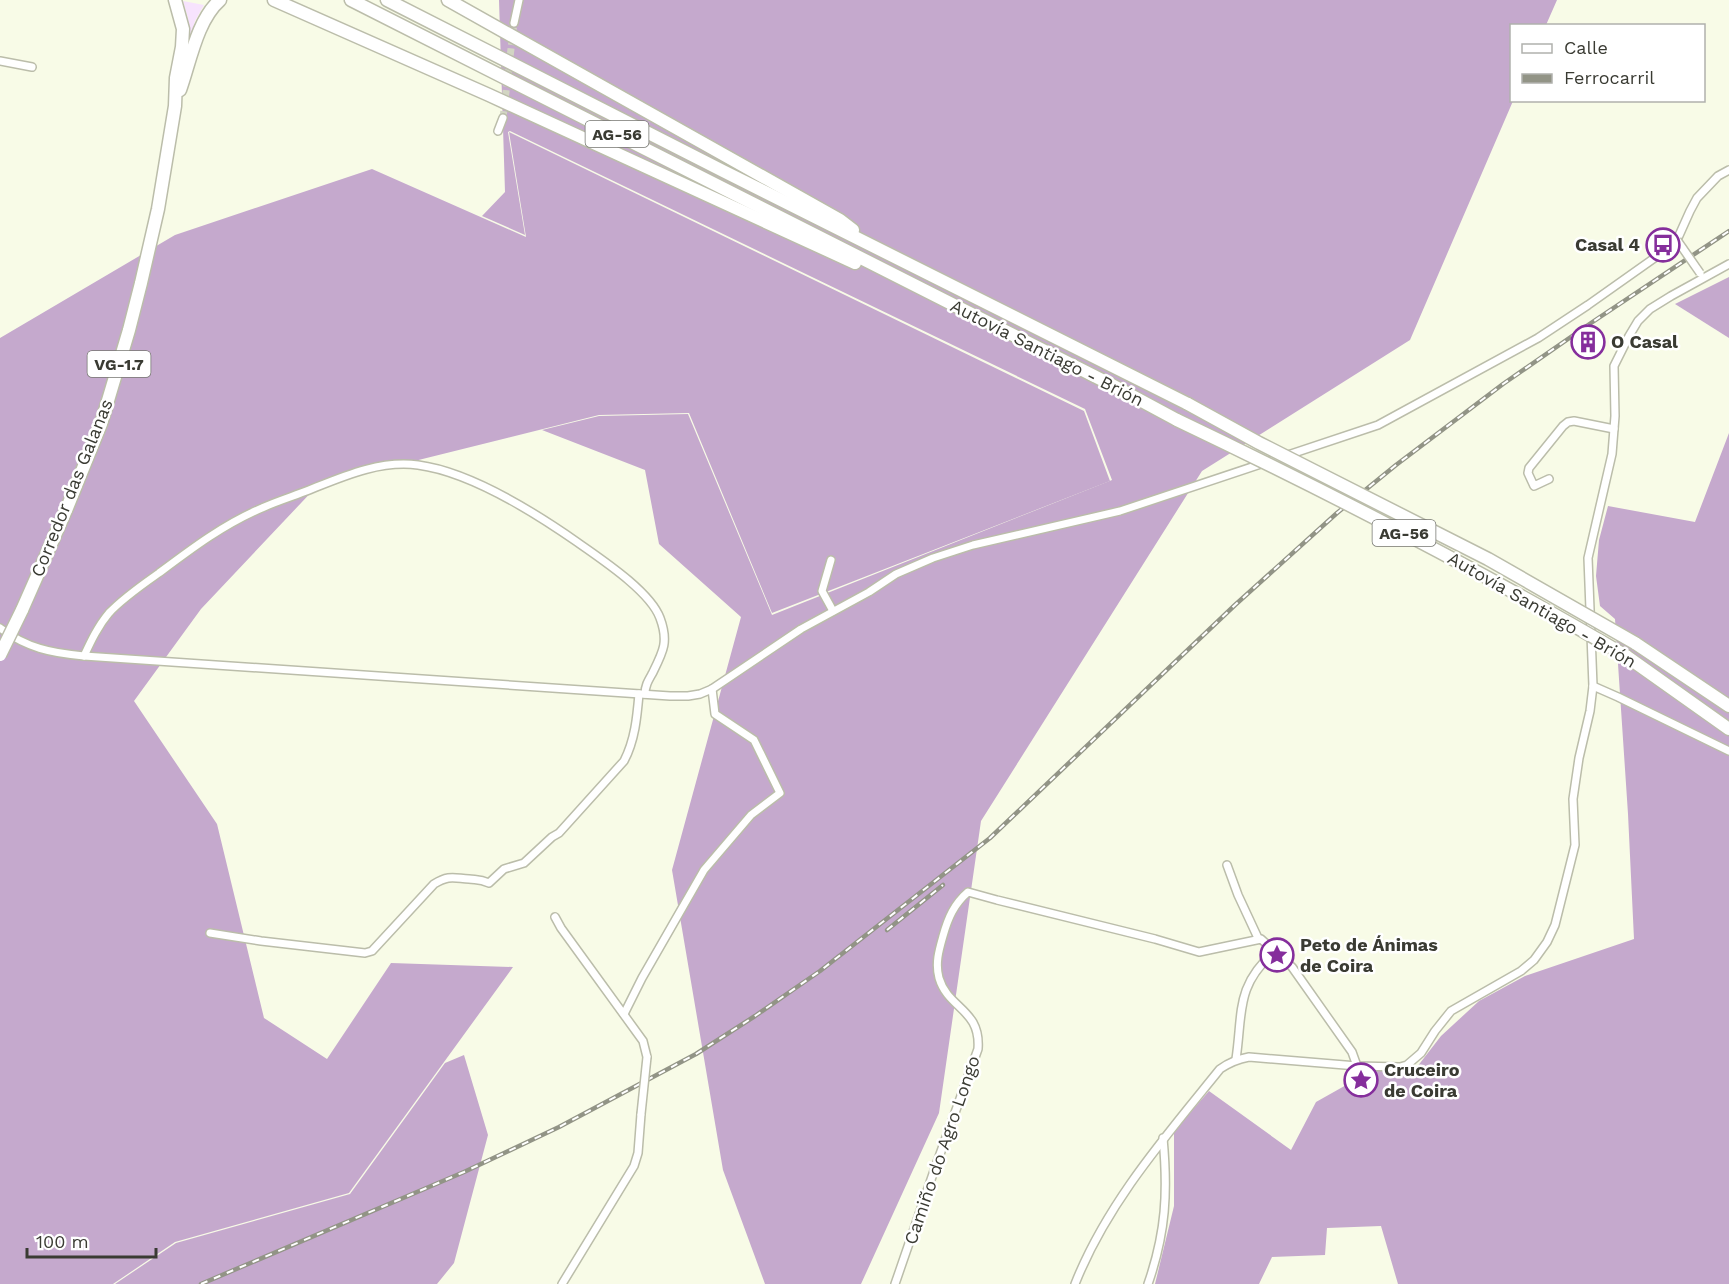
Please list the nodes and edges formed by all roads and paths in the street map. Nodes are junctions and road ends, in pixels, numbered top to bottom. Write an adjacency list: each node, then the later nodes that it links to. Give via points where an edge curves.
1 (175, 0): 11 (highway, VG-1.7, via 183,29)
2 (220, 0): 11 (highway, VG-1.7, via 202,22)
3 (274, 0): 18 (highway, via 859,265)
4 (351, 0): 18 (highway, Autovía Santiago - Brión / AG-56)
5 (387, 0): 16 (highway, Autovía Santiago - Brión / AG-56)
6 (448, 0): 16 (highway, via 840,220)
7 (519, 0): 8 (street)
8 (514, 23)
9 (0, 61): 10 (street)
10 (32, 67)
11 (175, 106): 25 (highway, Corredor das Galanas / VG-1.7, bridge, via 158,209 101,424)
12 (503, 118): 13 (street)
13 (498, 131)
14 (1729, 171): 15 (street, via 1718,176 1697,198)
15 (1677, 240): 19 (street, bridge); 23 (street, via 1538,338 1378,425 1120,511 933,558 896,574)
16 (872, 245): 30 (highway, Autovía Santiago - Brión / AG-56, bridge, via 1488,559 1635,643)
17 (1729, 264): 19 (street)
18 (883, 268): 31 (highway, Autovía Santiago - Brión / AG-56, bridge, via 1480,572 1626,656)
19 (1702, 275): 20 (street, via 1650,309 1629,336 1614,366)
20 (1614, 429): 21 (street, via 1568,422 1528,468 1534,486); 27 (street, via 1588,558)
21 (1549, 479)
22 (831, 560): 23 (street, via 822,591)
23 (833, 611): 28 (street)
24 (0, 628): 26 (street, via 34,647)
25 (0, 655)
26 (84, 656): 29 (street); 29 (street, via 109,614 225,526 351,473 390,464 419,465 456,475 505,497 601,560 651,601 660,617 664,650)
27 (1593, 686): 32 (street); 40 (street, via 1575,778 1575,845 1548,942 1521,971 1451,1011 1407,1065)
28 (712, 689): 29 (street, via 688,696); 38 (street, via 715,714 754,740 780,793 751,815 704,870)
29 (642, 694): 35 (street, via 624,761 559,833 524,863 504,869 489,883 478,878 446,877 434,884 372,951)
30 (1729, 706)
31 (1729, 729)
32 (1729, 752)
33 (1227, 866): 36 (street)
34 (555, 916): 38 (street)
35 (210, 933)
36 (1258, 938): 37 (street); 43 (street, Camiño do Agro Longo, via 1199,952 968,892 952,910 937,967 943,986 975,1024 978,1049)
37 (1275, 951): 39 (street, via 1247,986); 40 (street, via 1292,967 1352,1052)
38 (624, 1014): 42 (street, bridge, via 643,1041 647,1057 638,1153 634,1167)
39 (1236, 1059): 40 (street); 41 (street, via 1220,1069)
40 (1357, 1066)
41 (1163, 1138): 44 (street, via 1121,1197); 45 (street, via 1167,1172 1164,1221)
42 (562, 1284)
43 (895, 1284)
44 (1075, 1284)
45 (1148, 1284)

